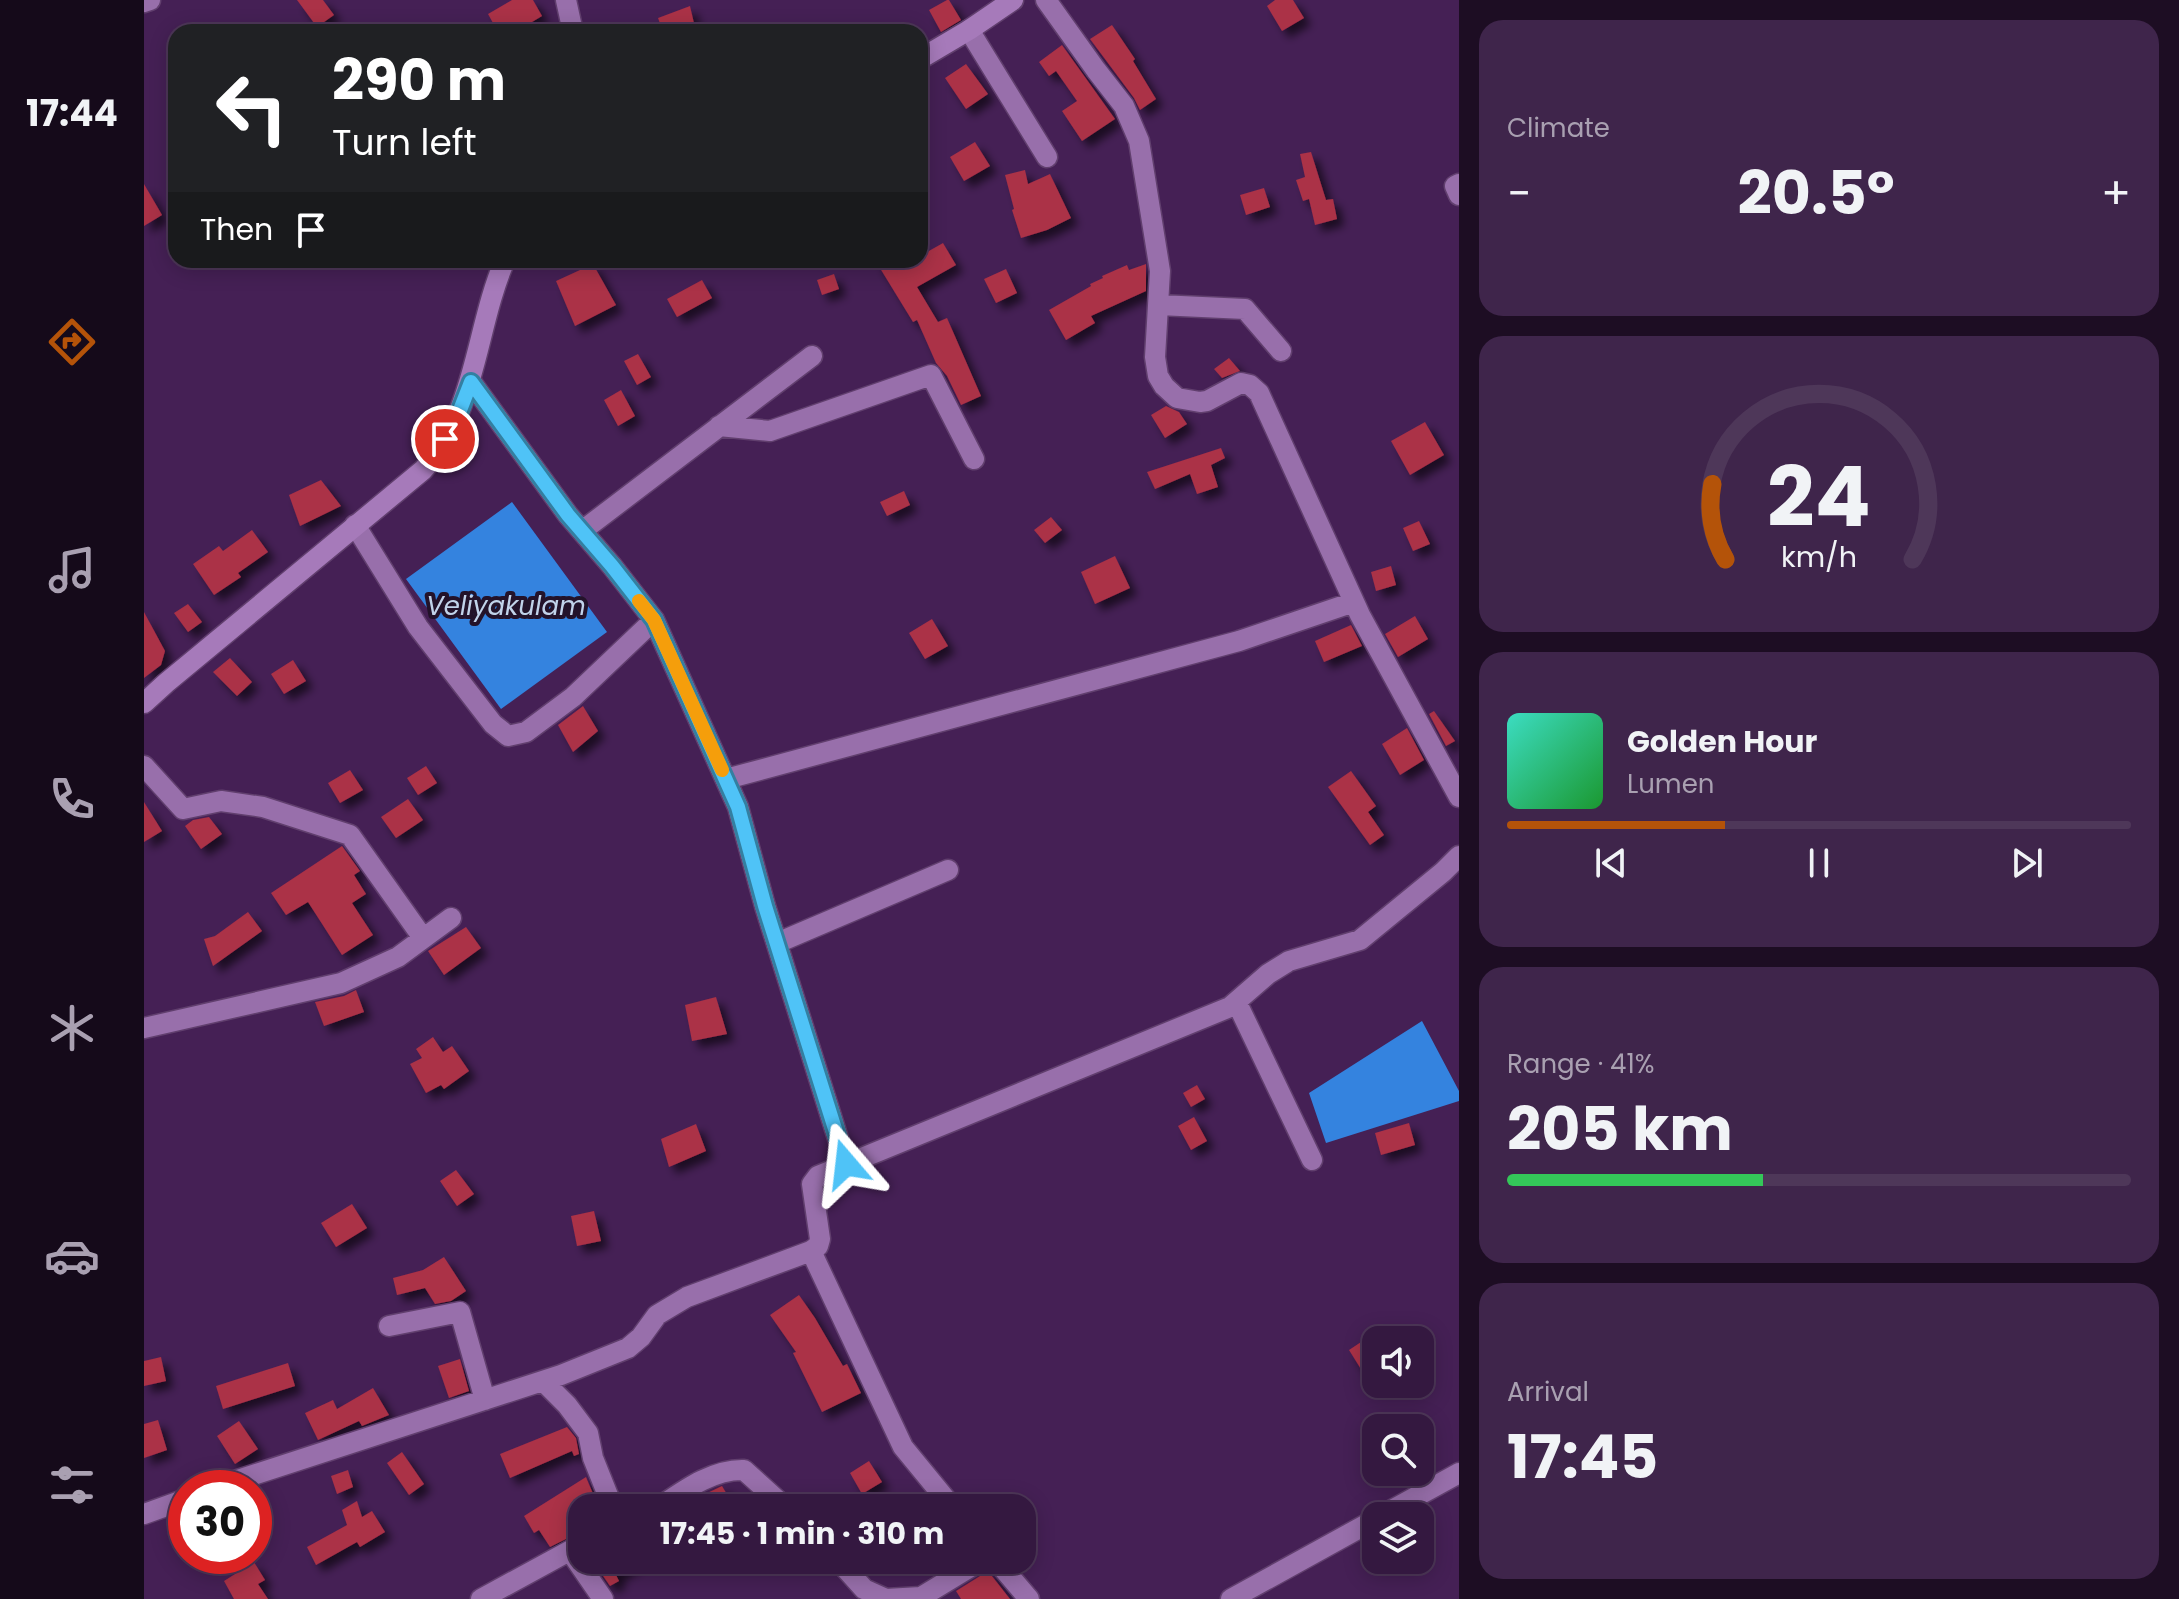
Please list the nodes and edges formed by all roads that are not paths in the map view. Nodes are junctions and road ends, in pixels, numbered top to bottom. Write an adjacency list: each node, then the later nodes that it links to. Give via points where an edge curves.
1 (150, 0): 5 (street)
2 (566, 0): 6 (street)
3 (1046, 0): 13 (street, via 1124,106 1139,141 1160,271)
4 (1010, 1): 7 (main road)
5 (144, 2)
6 (571, 24)
7 (969, 30): 8 (main road); 9 (street)
8 (928, 54)
9 (1047, 157)
10 (1459, 184): 11 (street)
11 (1459, 195)
12 (503, 268): 16 (main road)
13 (1159, 305): 14 (street, via 1245,309); 21 (street, via 1156,367 1164,386 1177,398 1200,402 1241,383 1259,393)
14 (1281, 351)
15 (812, 356): 17 (street)
16 (471, 382): 19 (main road, via 436,456); 20 (street)
17 (719, 426): 18 (street, via 770,431 931,375); 20 (street)
18 (974, 459)
19 (355, 525): 22 (street, via 418,627 508,736 526,732 573,697); 23 (main road)
20 (582, 531): 22 (street)
21 (1354, 602): 25 (street, via 1239,641); 26 (street)
22 (654, 620): 25 (street)
23 (144, 703)
24 (144, 766): 30 (street, via 183,809 221,801 263,807 350,835)
25 (726, 779): 31 (street)
26 (1459, 797)
27 (1459, 856): 32 (street, via 1360,940 1289,961 1259,980)
28 (948, 870): 31 (street)
29 (451, 918): 30 (street)
30 (423, 938): 33 (street, via 398,957 341,983)
31 (777, 943): 35 (street)
32 (1237, 1003): 34 (street); 35 (street)
33 (144, 1028)
34 (1312, 1160)
35 (846, 1164): 36 (street, via 812,1184 820,1239)
36 (811, 1251): 38 (street, via 687,1297 657,1315 628,1348); 45 (street, via 903,1447)
37 (389, 1326): 39 (street, via 460,1312)
38 (543, 1381): 39 (street); 42 (street, via 588,1433)
39 (485, 1400): 40 (street)
40 (269, 1470)
41 (1459, 1473): 46 (street)
42 (607, 1494)
43 (678, 1494): 44 (street, via 728,1469 744,1470)
44 (771, 1494)
45 (942, 1494)
46 (1406, 1502)
47 (168, 1505): 48 (street)
48 (144, 1514)
49 (1362, 1526): 58 (street)
50 (568, 1552): 55 (street)
51 (590, 1574): 56 (street)
52 (851, 1574): 53 (street, via 864,1589 886,1599 921,1597)
53 (959, 1574)
54 (1008, 1574): 57 (street)
55 (481, 1599)
56 (603, 1599)
57 (1029, 1599)
58 (1231, 1599)

